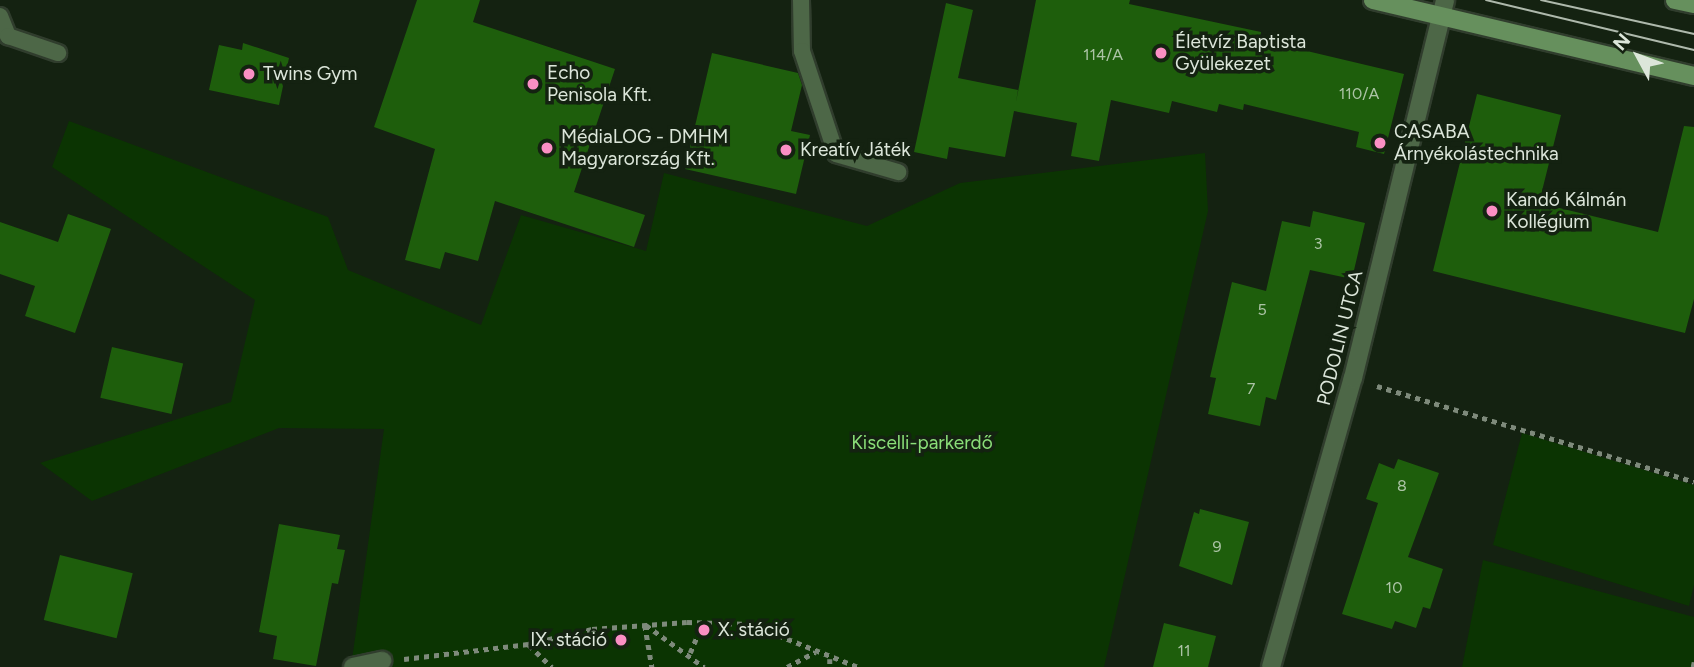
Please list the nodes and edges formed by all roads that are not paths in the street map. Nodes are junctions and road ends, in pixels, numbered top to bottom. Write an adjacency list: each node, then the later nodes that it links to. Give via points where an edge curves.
1 (801, 0): 9 (lane, via 802,51 836,154)
2 (1373, 0): 5 (main road)
3 (1675, 0): 4 (main road)
4 (1694, 4)
5 (1441, 8): 8 (main road); 12 (street, PODOLIN UTCA, via 1353,378)
6 (0, 16): 7 (lane, via 8,36)
7 (58, 53)
8 (1694, 76)
9 (898, 172)
10 (382, 661): 11 (street)
11 (354, 667)
12 (1271, 667)

